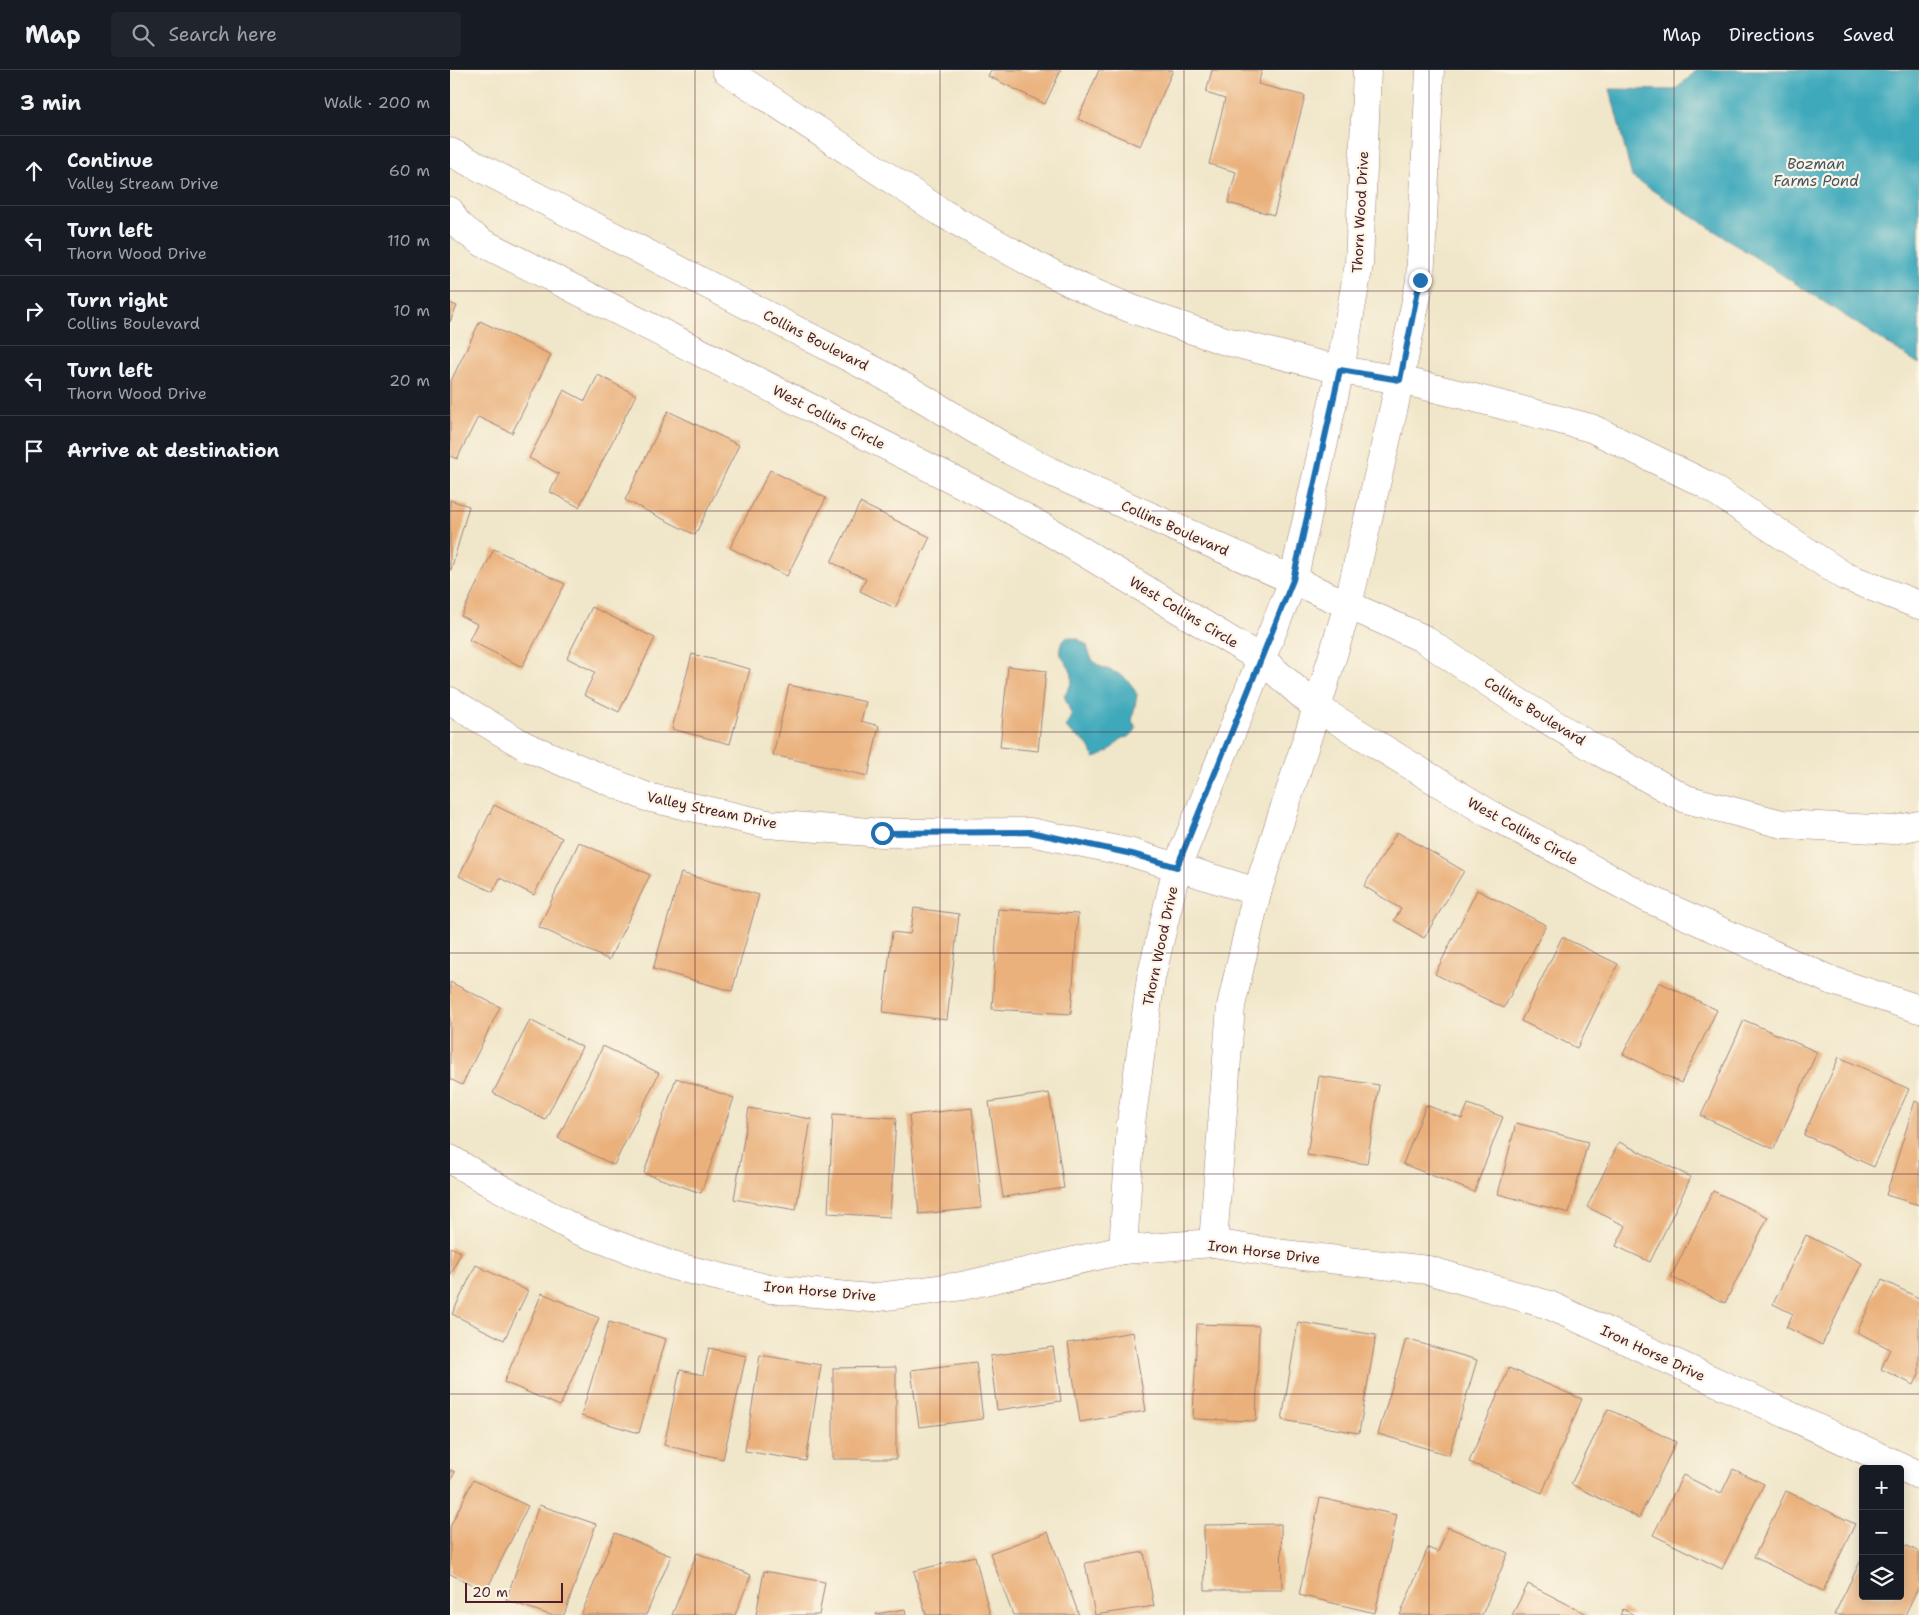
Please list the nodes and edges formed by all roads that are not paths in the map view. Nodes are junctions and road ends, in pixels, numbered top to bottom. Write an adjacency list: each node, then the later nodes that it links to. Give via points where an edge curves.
1 (726, 70): 6 (street, via 944,214 1084,289 1178,326)
2 (1367, 70): 6 (street, Thorn Wood Drive, via 1359,264)
3 (1430, 70): 7 (street, via 1420,280)
4 (451, 155): 8 (street, Collins Boulevard, via 889,378 1049,471)
5 (450, 210): 11 (street, West Collins Circle, via 466,232 483,243 994,501)
6 (1340, 370): 7 (street); 8 (street, Thorn Wood Drive)
7 (1400, 380): 9 (street); 10 (street, via 1591,428 1705,484 1844,576)
8 (1293, 580): 9 (street, Collins Boulevard); 11 (street, Thorn Wood Drive)
9 (1348, 605): 13 (street); 14 (street, Collins Boulevard, via 1422,638 1584,742 1686,799 1782,824 1893,830)
10 (1919, 605)
11 (1261, 659): 13 (street, West Collins Circle); 15 (street, Thorn Wood Drive)
12 (450, 701): 15 (street, Valley Stream Drive, via 525,746 647,797 767,824 882,833 1030,832)
13 (1317, 708): 16 (street); 17 (street, West Collins Circle, via 1490,814 1647,898 1830,980)
14 (1919, 825)
15 (1177, 867): 16 (street, Valley Stream Drive); 20 (street, Thorn Wood Drive, via 1149,988 1131,1123)
16 (1257, 892): 19 (street, via 1231,1006)
17 (1919, 1009)
18 (450, 1158): 20 (street, Iron Horse Drive, via 577,1230 673,1266 770,1289 871,1298 962,1286)
19 (1213, 1243): 20 (street, Iron Horse Drive); 21 (street, Iron Horse Drive, via 1428,1270 1549,1305)
20 (1123, 1250)
21 (1919, 1475)

